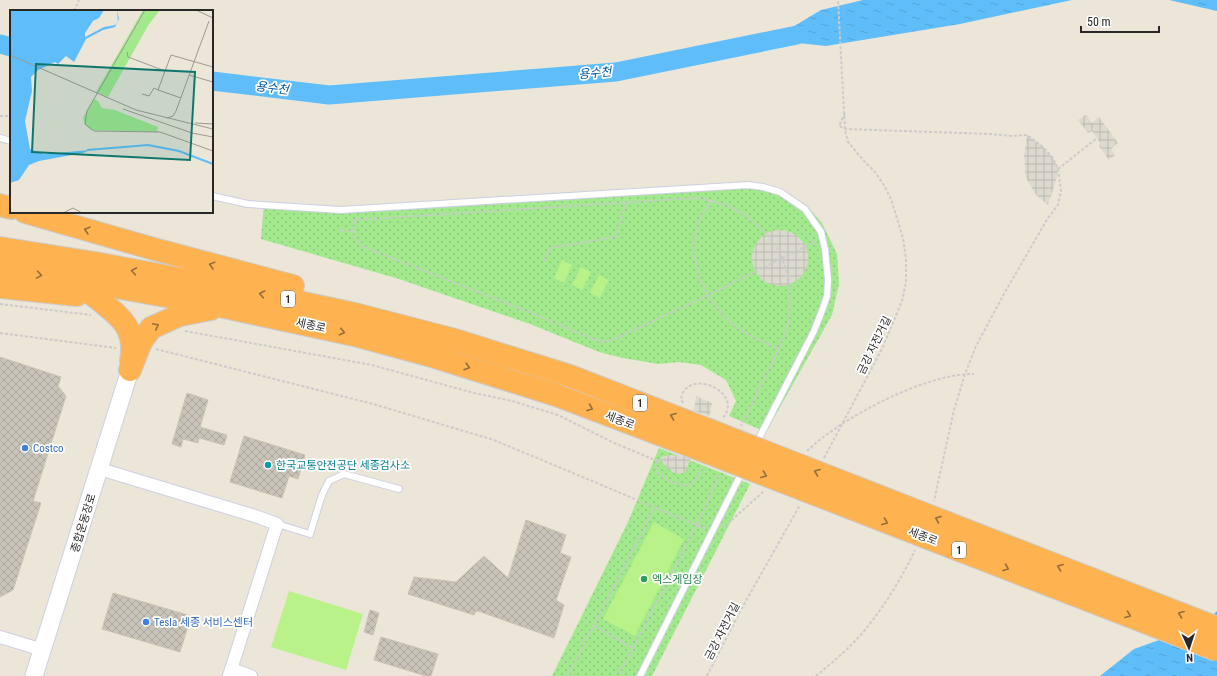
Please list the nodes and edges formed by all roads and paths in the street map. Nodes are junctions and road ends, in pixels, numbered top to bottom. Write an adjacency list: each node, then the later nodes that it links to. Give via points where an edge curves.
1 (79, 0): 3 (path)
2 (838, 0): 4 (path, 금강 자전거길)
3 (74, 10)
4 (845, 113): 8 (path, via 839,126 846,130 1027,135 1043,147); 42 (path, 금강 자전거길, via 848,142 884,185 898,219 904,238 906,282 902,301 882,349)
5 (0, 138): 7 (lane)
6 (1097, 138): 8 (path)
7 (10, 141)
8 (1058, 169): 37 (path, via 1061,191 1058,205 1005,292 976,346)
9 (213, 196): 14 (lane, via 248,204)
10 (712, 201): 11 (path, via 696,198); 21 (path, via 741,213 760,227 774,243); 25 (path, via 698,224 694,248 696,267)
11 (626, 203): 16 (path); 22 (path, via 616,237 550,248)
12 (0, 205): 13 (highway)
13 (10, 208)
14 (354, 209): 16 (path); 19 (lane, via 748,185 780,192 805,209)
15 (28, 213): 39 (highway, one-way to 15, via 440,328 385,311)
16 (354, 220): 18 (path)
17 (340, 230): 18 (path)
18 (354, 231): 25 (path, via 362,246 604,342)
19 (822, 237): 21 (path); 44 (lane, via 828,280 827,296 814,330)
20 (0, 248): 39 (highway, 세종로 / 1, one-way to 20, via 455,340 355,314 95,263)
21 (782, 258): 25 (path); 34 (path, via 791,304 787,331)
22 (544, 261)
23 (0, 269): 29 (highway, 세종로 / 1, one-way to 29)
24 (0, 287): 26 (highway)
25 (708, 295): 34 (path, via 733,324 759,340)
26 (94, 296): 28 (highway); 36 (highway, via 126,324 133,350)
27 (0, 304): 30 (path, via 90,314)
28 (214, 309): 29 (highway); 36 (highway, one-way to 28, via 141,342 151,328 180,315)
29 (263, 314): 45 (highway, 세종로 / 1, one-way to 45, via 354,335 556,395)
30 (96, 318)
31 (184, 331): 47 (path, via 372,365 512,401 558,415)
32 (0, 333): 35 (path)
33 (150, 348): 54 (path, via 324,391 482,436)
34 (779, 348): 43 (path)
35 (120, 349)
36 (130, 370): 49 (street, 종합운동장로)
37 (965, 374): 38 (path); 42 (path, via 906,391); 53 (path, via 954,410)
38 (974, 374)
39 (570, 376): 41 (highway, 세종로 / 1, one-way to 39)
40 (684, 405): 41 (path, via 681,399 687,388 696,383 706,384 723,393 728,399 728,408)
41 (720, 422): 60 (highway, 세종로 / 1, one-way to 41, bridge)
42 (841, 424): 46 (path, 금강 자전거길)
43 (740, 428)
44 (751, 454)
45 (696, 457): 47 (path); 47 (path, via 697,478 689,486 666,480 658,473); 64 (highway, 세종로 / 1, one-way to 64, bridge)
46 (824, 458)
47 (657, 461)
48 (747, 461): 57 (lane)
49 (100, 468): 55 (street); 63 (street, 종합운동장로)
50 (721, 472): 56 (path)
51 (399, 489): 55 (lane, via 344,474 329,481 310,534)
52 (800, 505): 71 (path, 금강 자전거길)
53 (933, 505)
54 (655, 507): 56 (path); 59 (path)
55 (277, 524): 65 (street)
56 (697, 525): 57 (path); 62 (path)
57 (713, 531): 70 (lane)
58 (917, 546): 72 (path, via 874,617 856,640)
59 (594, 626): 62 (path); 68 (path)
60 (1217, 628)
61 (0, 637): 63 (street)
62 (633, 648): 69 (path)
63 (43, 650): 66 (street, 종합운동장로)
64 (1217, 650)
65 (230, 673): 67 (street)
66 (34, 676)
67 (251, 676)
68 (568, 676)
69 (619, 676)
70 (640, 676)
71 (707, 676)
72 (816, 676)

